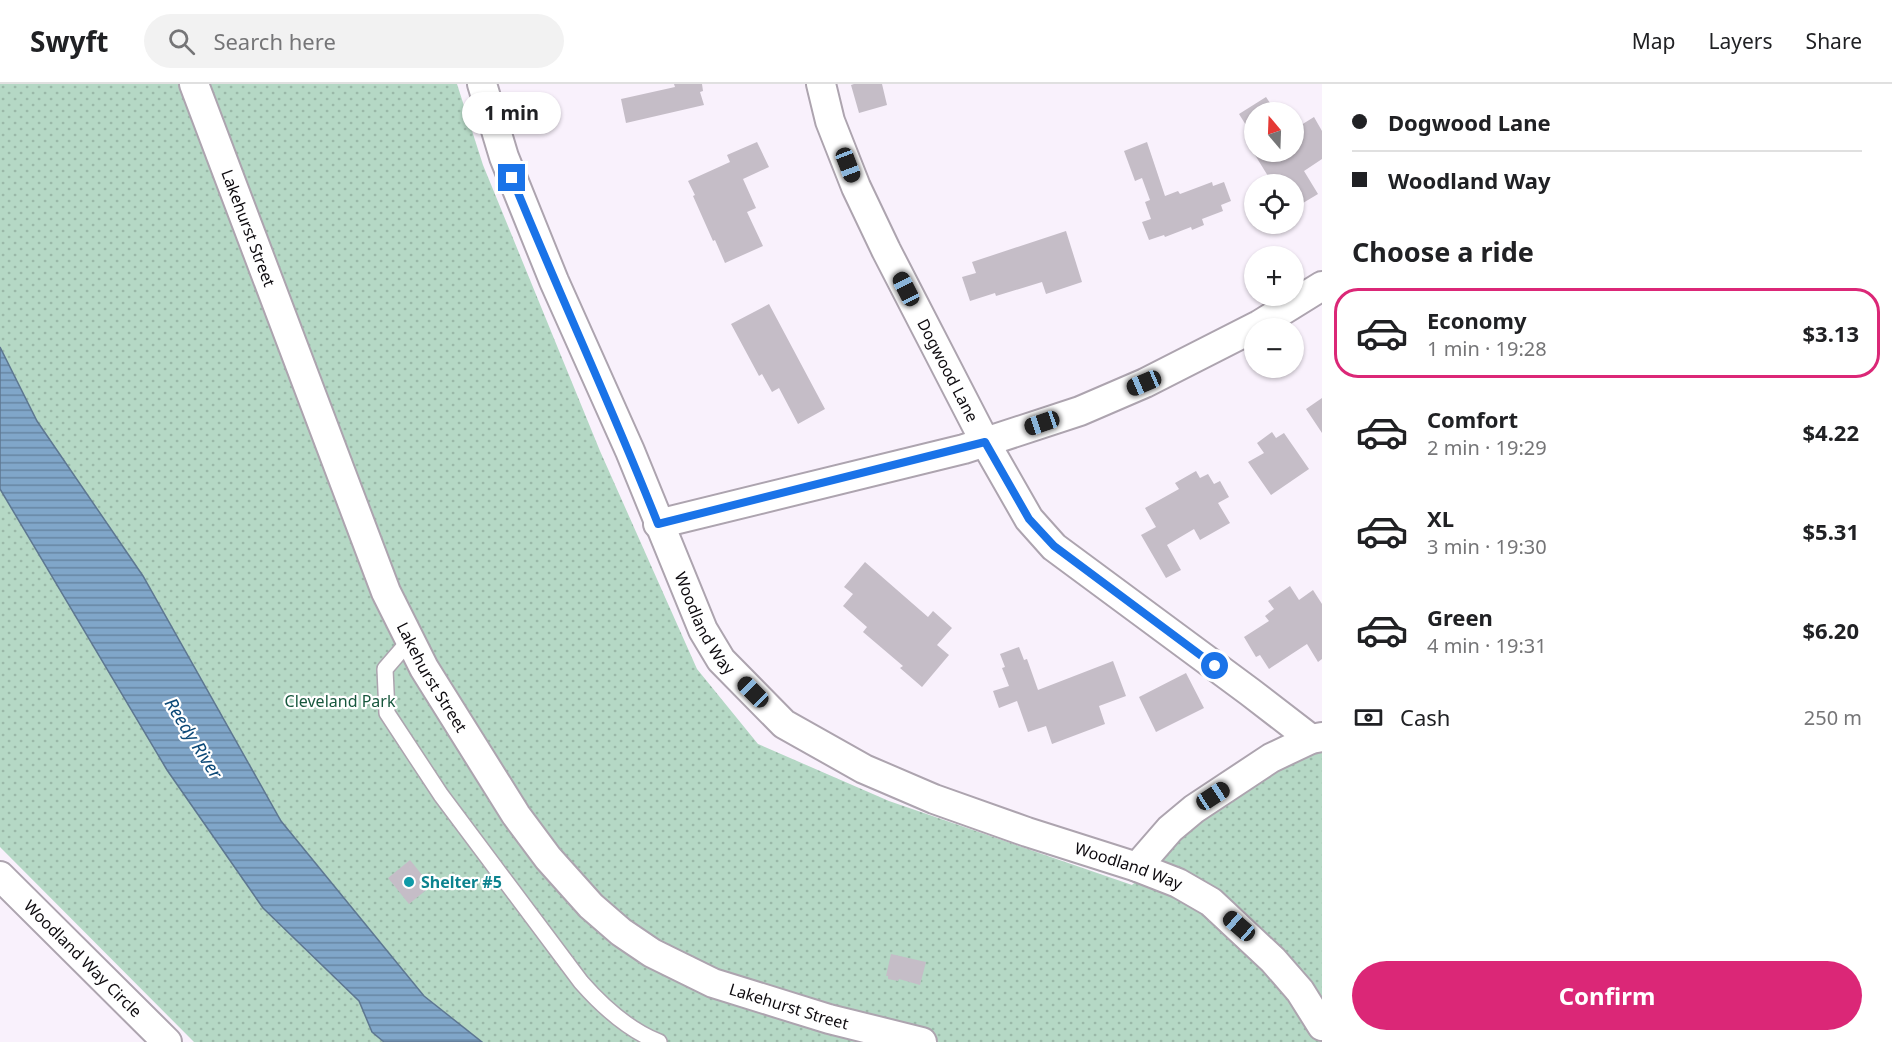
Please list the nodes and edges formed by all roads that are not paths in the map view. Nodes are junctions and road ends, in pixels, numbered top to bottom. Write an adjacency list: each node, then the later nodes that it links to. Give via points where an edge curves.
1 (194, 84): 7 (street, Lakehurst Street, via 386,592)
2 (482, 84): 6 (street, Woodland Way, via 504,157)
3 (821, 84): 5 (street, Dogwood Lane, via 856,187)
4 (1322, 286): 5 (street, via 1259,325 1144,383 1080,411)
5 (985, 442): 6 (street); 8 (street, Dogwood Lane, via 1029,519 1054,546)
6 (658, 524): 9 (street, Woodland Way, via 703,630 721,660 784,724 864,769 934,799)
7 (410, 640): 12 (street, Lakehurst Street, via 516,815 591,906 621,932 652,953 712,983); 14 (lane, via 385,669 387,712 448,805 581,982 604,1008)
8 (1316, 738): 9 (street, via 1271,758 1194,809 1170,829)
9 (1137, 867): 11 (street, Woodland Way, via 1178,883 1211,902 1239,926 1300,991)
10 (0, 876): 13 (street, Woodland Way Circle)
11 (1322, 1026)
12 (905, 1040)
13 (167, 1042)
14 (659, 1042)

